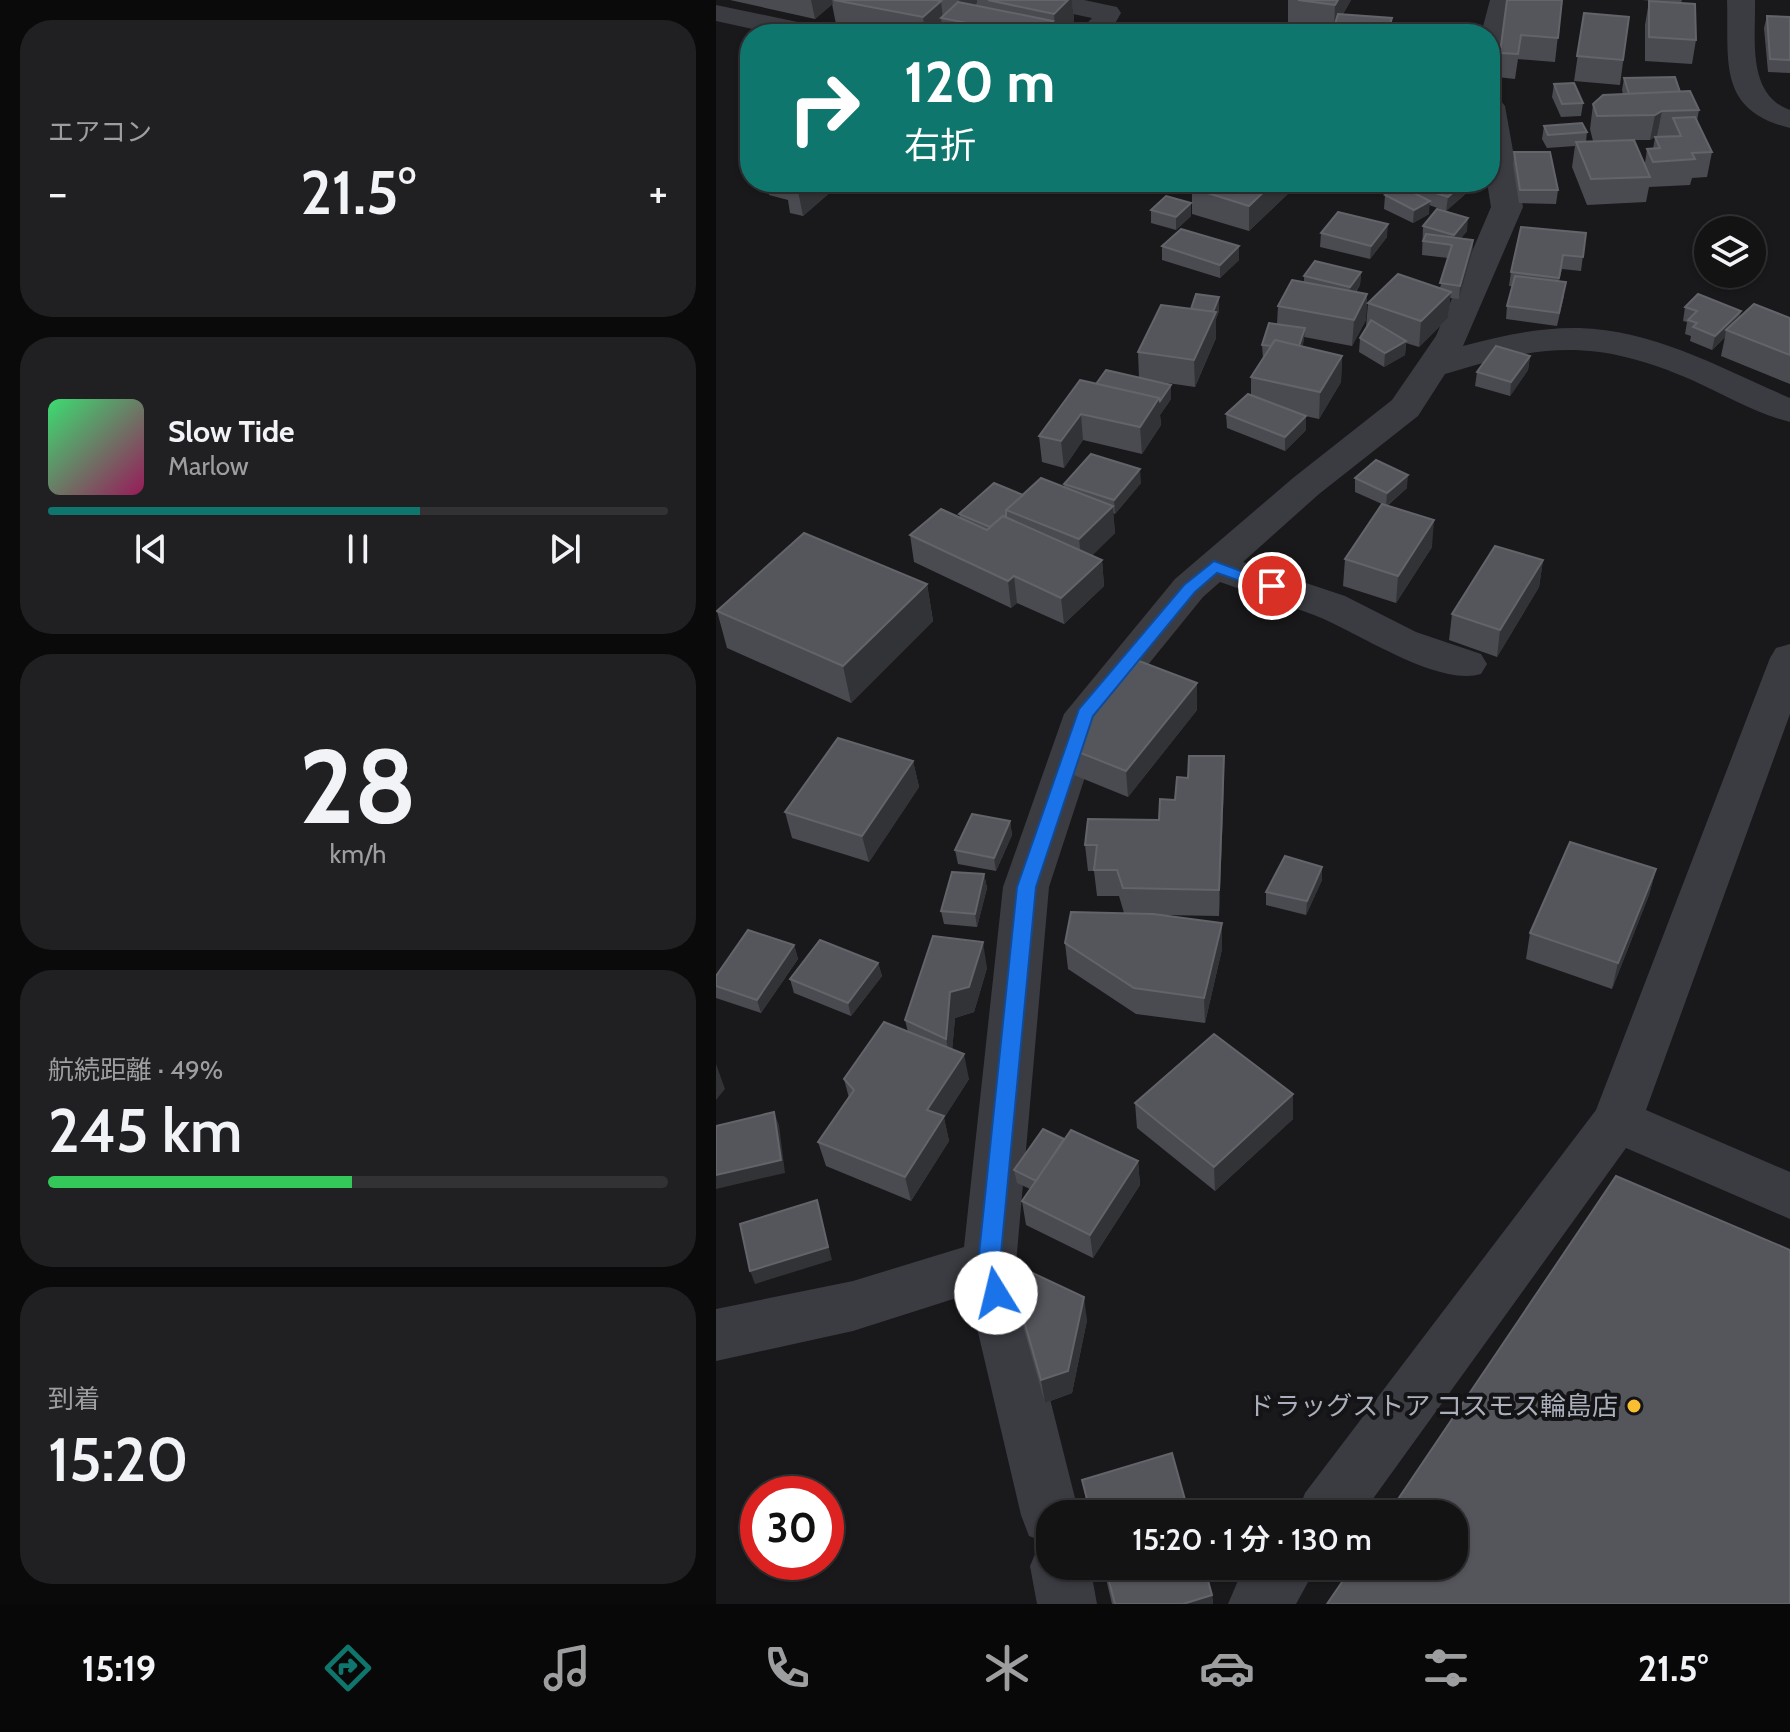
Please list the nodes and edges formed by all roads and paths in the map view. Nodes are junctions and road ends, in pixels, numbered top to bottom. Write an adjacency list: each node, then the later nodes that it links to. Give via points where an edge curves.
1 (1045, 0): 6 (street, via 1107,13)
2 (1504, 0): 7 (street)
3 (1741, 0): 8 (street, via 1749,95 1761,107)
4 (716, 13): 5 (street)
5 (768, 24)
6 (1103, 24)
7 (1498, 24)
8 (1790, 119)
9 (1500, 165): 10 (street, via 1507,207 1453,336)
10 (1432, 367): 11 (street, via 1486,350 1559,339 1598,340 1635,347); 12 (street, via 1405,408)
11 (1790, 411)
12 (1214, 566): 14 (street, via 1331,606 1402,642); 17 (street, via 1189,588 1085,714 1026,887)
13 (1790, 658): 15 (street)
14 (1466, 664)
15 (1617, 1121): 16 (street); 20 (street)
16 (1790, 1196)
17 (989, 1264): 18 (street, via 853,1306); 19 (street)
18 (716, 1335)
19 (1046, 1500)
20 (1336, 1500)
21 (1063, 1580): 23 (street)
22 (1276, 1580): 24 (street)
23 (1067, 1604)
24 (1258, 1604)

